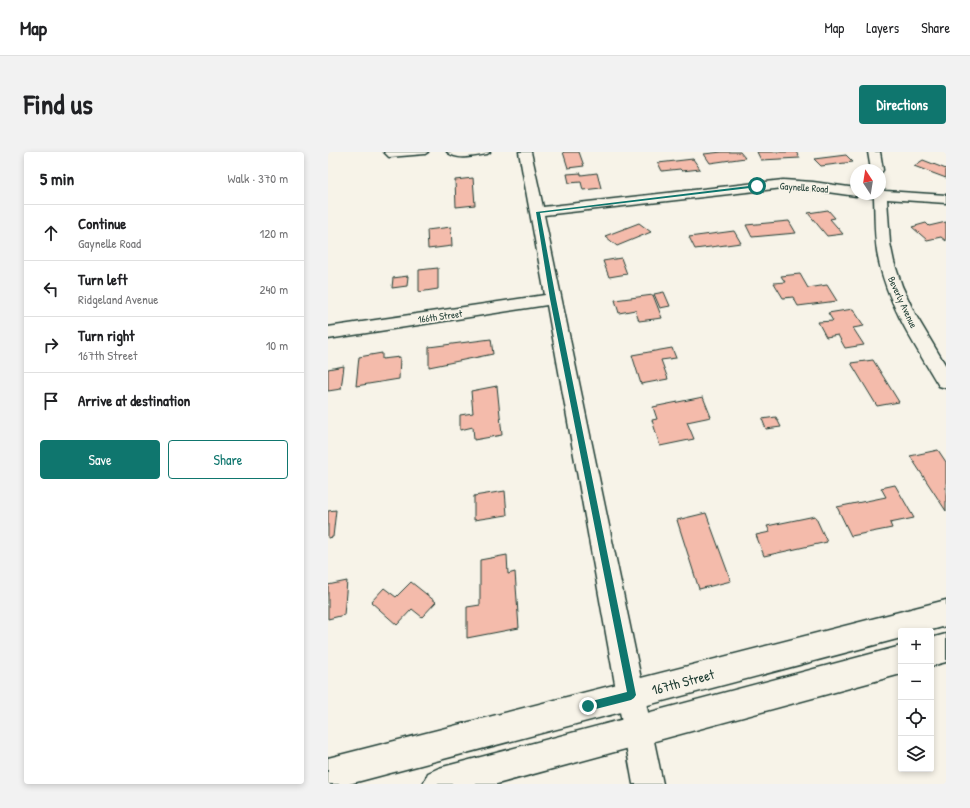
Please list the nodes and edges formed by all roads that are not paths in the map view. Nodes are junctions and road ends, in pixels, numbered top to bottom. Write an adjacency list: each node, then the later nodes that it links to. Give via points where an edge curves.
1 (387, 152): 2 (lane, via 389,155)
2 (424, 152)
3 (450, 152): 4 (lane, via 459,155)
4 (483, 152)
5 (525, 152): 12 (street)
6 (874, 152): 7 (street)
7 (876, 164)
8 (850, 191): 12 (street, Gaynelle Road, via 813,186 776,185)
9 (886, 195): 10 (street)
10 (946, 199)
11 (879, 200): 15 (street, Beverly Avenue, via 888,271 903,306)
12 (538, 212): 13 (street)
13 (553, 299): 14 (street, 166th Street); 20 (street)
14 (328, 333)
15 (946, 381)
16 (946, 613): 20 (main road, 167th Street)
17 (946, 648): 18 (main road)
18 (934, 651)
19 (898, 661): 21 (main road)
20 (631, 695): 21 (street); 22 (main road, 167th Street)
21 (638, 731): 23 (main road); 24 (street)
22 (328, 774)
23 (439, 784)
24 (648, 784)

